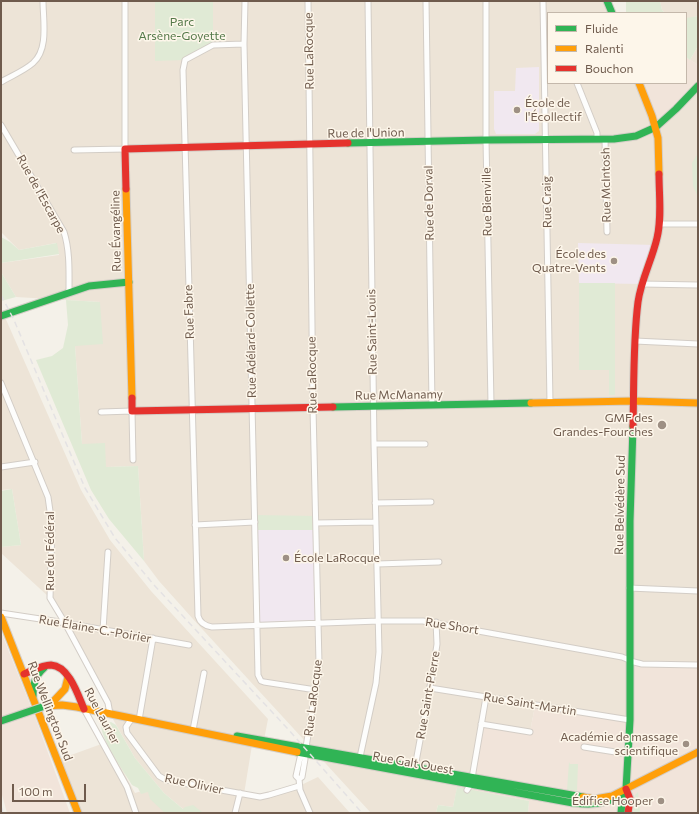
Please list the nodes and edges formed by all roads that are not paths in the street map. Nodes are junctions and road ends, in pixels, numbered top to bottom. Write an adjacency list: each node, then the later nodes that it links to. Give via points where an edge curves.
1 (42, 1): 13 (street, via 43,42 40,55 32,64)
2 (125, 1): 27 (street, Rue Évangéline)
3 (245, 1): 11 (street, Rue Adélard-Collette)
4 (308, 1): 24 (street, Rue LaRocque)
5 (368, 1): 23 (street, Rue Saint-Louis)
6 (426, 1): 22 (street, Rue de Dorval)
7 (486, 1): 20 (street, Rue Bienville)
8 (543, 1): 12 (street, Rue Craig)
9 (607, 1): 10 (street)
10 (612, 12)
11 (244, 44): 25 (street, Rue Adélard-Collette); 26 (street, Rue Fabre, via 214,45 185,60)
12 (546, 50): 21 (street, Rue Craig)
13 (1, 82)
14 (577, 84): 19 (street, Rue McIntosh)
15 (639, 84): 18 (street, Rue Belvédère Sud)
16 (698, 86): 18 (street, Rue de l'Union)
17 (1, 125): 35 (street, Rue de l'Escarpe, via 64,232 69,263)
18 (656, 127): 19 (street, Rue de l'Union, via 636,136); 29 (street, Rue Belvédère Sud, via 660,155)
19 (601, 139): 21 (street, Rue de l'Union); 31 (street, Rue McIntosh)
20 (486, 140): 21 (street, Rue de l'Union); 22 (street, Rue de l'Union); 43 (street, Rue Bienville)
21 (546, 140): 41 (street, Rue Craig)
22 (428, 143): 23 (street, Rue de l'Union); 44 (street, Rue de Dorval)
23 (369, 144): 24 (street, Rue de l'Union); 45 (street, Rue Saint-Louis)
24 (310, 145): 25 (street, Rue de l'Union); 46 (street, Rue LaRocque)
25 (246, 147): 26 (street, Rue de l'Union); 47 (street, Rue Adélard-Collette)
26 (185, 148): 27 (street, Rue de l'Union); 48 (street, Rue Fabre)
27 (125, 149): 28 (street, Rue de l'Union); 32 (street, Rue Évangéline)
28 (74, 150)
29 (660, 224): 30 (street); 33 (street, Rue Belvédère Sud)
30 (698, 224)
31 (607, 232)
32 (129, 282): 35 (street, via 100,284); 49 (street, Rue Évangéline)
33 (642, 284): 34 (street); 37 (street, Rue Belvédère Sud)
34 (698, 285)
35 (69, 292): 36 (street)
36 (1, 316)
37 (635, 341): 38 (street); 40 (street, Rue Belvédère Sud)
38 (698, 344)
39 (1, 383): 54 (street, Rue du Fédéral)
40 (634, 401): 41 (street, Rue McManamy); 42 (street, Rue McManamy); 65 (street, Rue Belvédère Sud)
41 (550, 403): 43 (street, Rue McManamy)
42 (698, 403)
43 (491, 404): 44 (street, Rue McManamy)
44 (432, 405): 45 (street, Rue McManamy)
45 (373, 406): 46 (street, Rue McManamy); 51 (street, Rue Saint-Louis)
46 (313, 408): 47 (street, Rue McManamy); 60 (street, Rue LaRocque)
47 (253, 409): 48 (street, Rue McManamy); 58 (street, Rue Adélard-Collette)
48 (192, 410): 49 (street, Rue McManamy); 61 (street, Rue Fabre)
49 (132, 411): 50 (street, Rue McManamy); 53 (street, Rue Évangéline)
50 (101, 412)
51 (374, 444): 52 (street); 57 (street, Rue Saint-Louis)
52 (425, 444)
53 (133, 460)
54 (34, 462): 55 (street); 71 (street, Rue du Fédéral, via 48,497 51,515 50,598)
55 (1, 467)
56 (431, 502): 57 (street)
57 (375, 503): 59 (street, Rue Saint-Louis)
58 (255, 522): 61 (street); 74 (street, Rue Adélard-Collette)
59 (376, 522): 60 (street); 64 (street, Rue Saint-Louis)
60 (316, 523): 72 (street, Rue LaRocque)
61 (195, 525): 73 (street, Rue Fabre, via 198,616)
62 (108, 552): 75 (street)
63 (439, 562): 64 (street)
64 (377, 564): 69 (street, Rue Saint-Louis)
65 (629, 588): 66 (street); 78 (street, Rue Belvédère Sud)
66 (698, 591)
67 (1, 614): 71 (street, Rue Élaine-C.-Poirier)
68 (1, 618): 82 (street, Rue Wellington Sud)
69 (379, 621): 70 (street, Rue Short); 72 (street, Rue Short); 101 (street, Rue Saint-Louis, via 378,666)
70 (436, 622): 78 (street, Rue Short); 84 (street, Rue Saint-Pierre, via 436,655)
71 (65, 623): 75 (street, Rue Élaine-C.-Poirier); 90 (street, Rue du Fédéral, via 108,703)
72 (318, 623): 74 (street, Rue Short); 85 (street, Rue LaRocque, via 319,664)
73 (203, 624): 74 (street, Rue Short, via 212,627)
74 (257, 625): 85 (street, Rue Adélard-Collette, via 260,681)
75 (103, 630): 76 (street, Rue Élaine-C.-Poirier)
76 (153, 638): 77 (street, Rue Élaine-C.-Poirier); 91 (street)
77 (189, 644)
78 (630, 660): 79 (street, Rue Short, via 642,664); 92 (street, Rue Belvédère Sud)
79 (698, 665)
80 (48, 666): 82 (street); 83 (street, Rue Laurier, via 52,664 60,667); 86 (street, via 36,676)
81 (204, 673): 95 (street)
82 (24, 674): 86 (street, Rue Wellington Sud)
83 (68, 675): 88 (street, via 64,691); 89 (street, Rue Laurier)
84 (430, 688): 87 (street, Rue Saint-Martin); 102 (street, Rue Saint-Pierre)
85 (316, 690): 98 (street, Rue LaRocque)
86 (33, 696): 107 (street, Rue Wellington Sud)
87 (486, 697): 92 (street, Rue Saint-Martin); 94 (street)
88 (48, 705): 89 (street, Rue Galt Ouest); 93 (street, Rue Galt Ouest, bridge)
89 (84, 708): 90 (street, Rue Galt Ouest); 108 (street, Rue Laurier, via 127,787)
90 (110, 714): 91 (street, Rue Galt Ouest)
91 (135, 719): 95 (street, Rue Galt Ouest); 106 (street, Rue Olivier, via 126,730 162,778)
92 (630, 720): 100 (street, Rue Belvédère Sud)
93 (1, 721)
94 (481, 724): 96 (street); 103 (street)
95 (193, 730): 98 (street, Rue Galt Ouest, via 263,746)
96 (530, 732)
97 (584, 747): 100 (street)
98 (305, 751): 101 (street, Rue Galt Ouest); 103 (street, Rue Galt Ouest); 104 (street, Rue LaRocque, via 300,758 296,776)
99 (698, 752): 105 (street, Rue Galt Ouest)
100 (628, 754): 105 (street, Rue Belvédère Sud)
101 (360, 757): 102 (street, Rue Galt Ouest)
102 (415, 767): 103 (street, Rue Galt Ouest)
103 (470, 784): 105 (street, Rue Galt Ouest, via 588,798 607,797)
104 (299, 786): 106 (street, Rue Olivier, via 260,797); 110 (street, Rue LaRocque)
105 (626, 789): 111 (street, Rue Belvédère Sud); 112 (street, Rue Belvédère Sud, via 630,799)
106 (240, 793): 109 (street)
107 (78, 813)
108 (136, 813)
109 (235, 813)
110 (310, 813)
111 (621, 813)
112 (628, 813)

